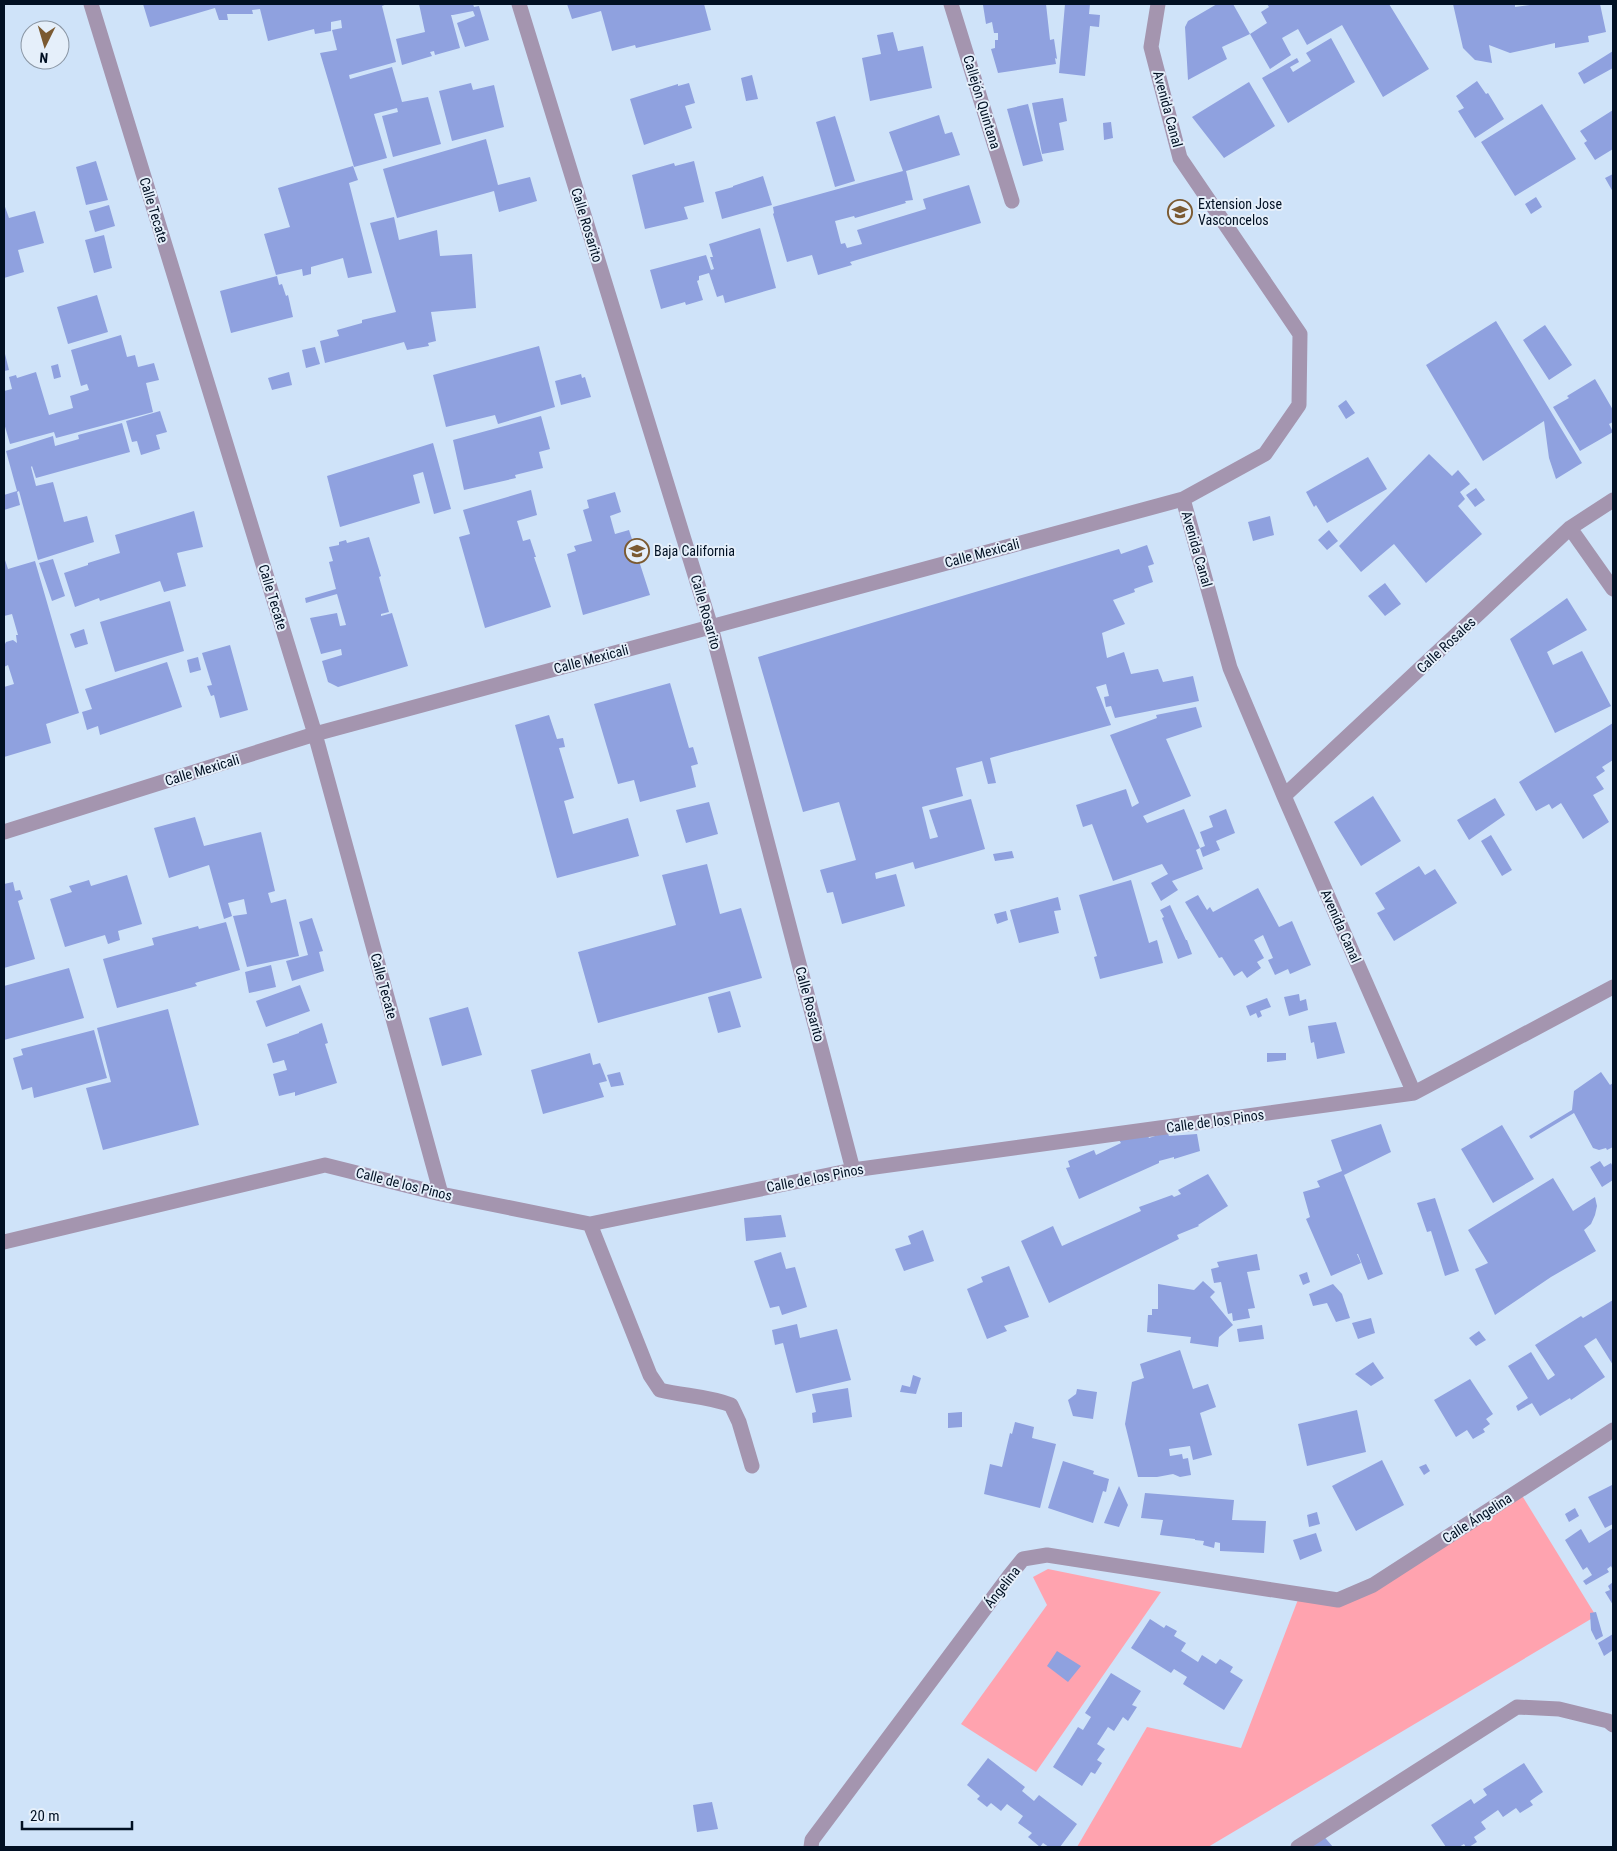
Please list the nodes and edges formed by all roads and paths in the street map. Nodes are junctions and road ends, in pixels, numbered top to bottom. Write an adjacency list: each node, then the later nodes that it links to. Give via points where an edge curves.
1 (91, 4): 11 (street, Calle Tecate)
2 (519, 4): 10 (street, Calle Rosarito)
3 (951, 4): 5 (street, Callejón Quintana)
4 (1158, 4): 6 (street, Avenida Canal, via 1152,47 1180,158 1300,334 1299,405 1265,454)
5 (1012, 201)
6 (1183, 499): 10 (street, Calle Mexicali); 12 (street, Avenida Canal, via 1230,668)
7 (1613, 500): 8 (street, Calle Rosales)
8 (1570, 528): 9 (street); 12 (street, Calle Rosales)
9 (1613, 589)
10 (711, 626): 11 (street, Calle Mexicali); 16 (street, Calle Rosarito)
11 (315, 734): 13 (street, Calle Mexicali); 17 (street, Calle Tecate)
12 (1284, 796): 15 (street, Avenida Canal)
13 (4, 832)
14 (1613, 987): 15 (street, Calle de los Pinos)
15 (1414, 1094): 16 (street, Calle de los Pinos)
16 (853, 1170): 18 (street, Calle de los Pinos)
17 (441, 1194): 18 (street, Calle de los Pinos); 19 (street, Calle de los Pinos, via 325,1165)
18 (590, 1224): 21 (street, via 650,1375 660,1390 716,1399 731,1405)
19 (5, 1238)
20 (1613, 1430): 22 (street, Calle Ángelina, via 1373,1585)
21 (752, 1466)
22 (1338, 1600): 24 (street, Ángelina, via 1047,1554 1023,1559 812,1840)
23 (1613, 1725): 25 (street, via 1559,1709 1517,1708)
24 (811, 1847)
25 (1298, 1847)

